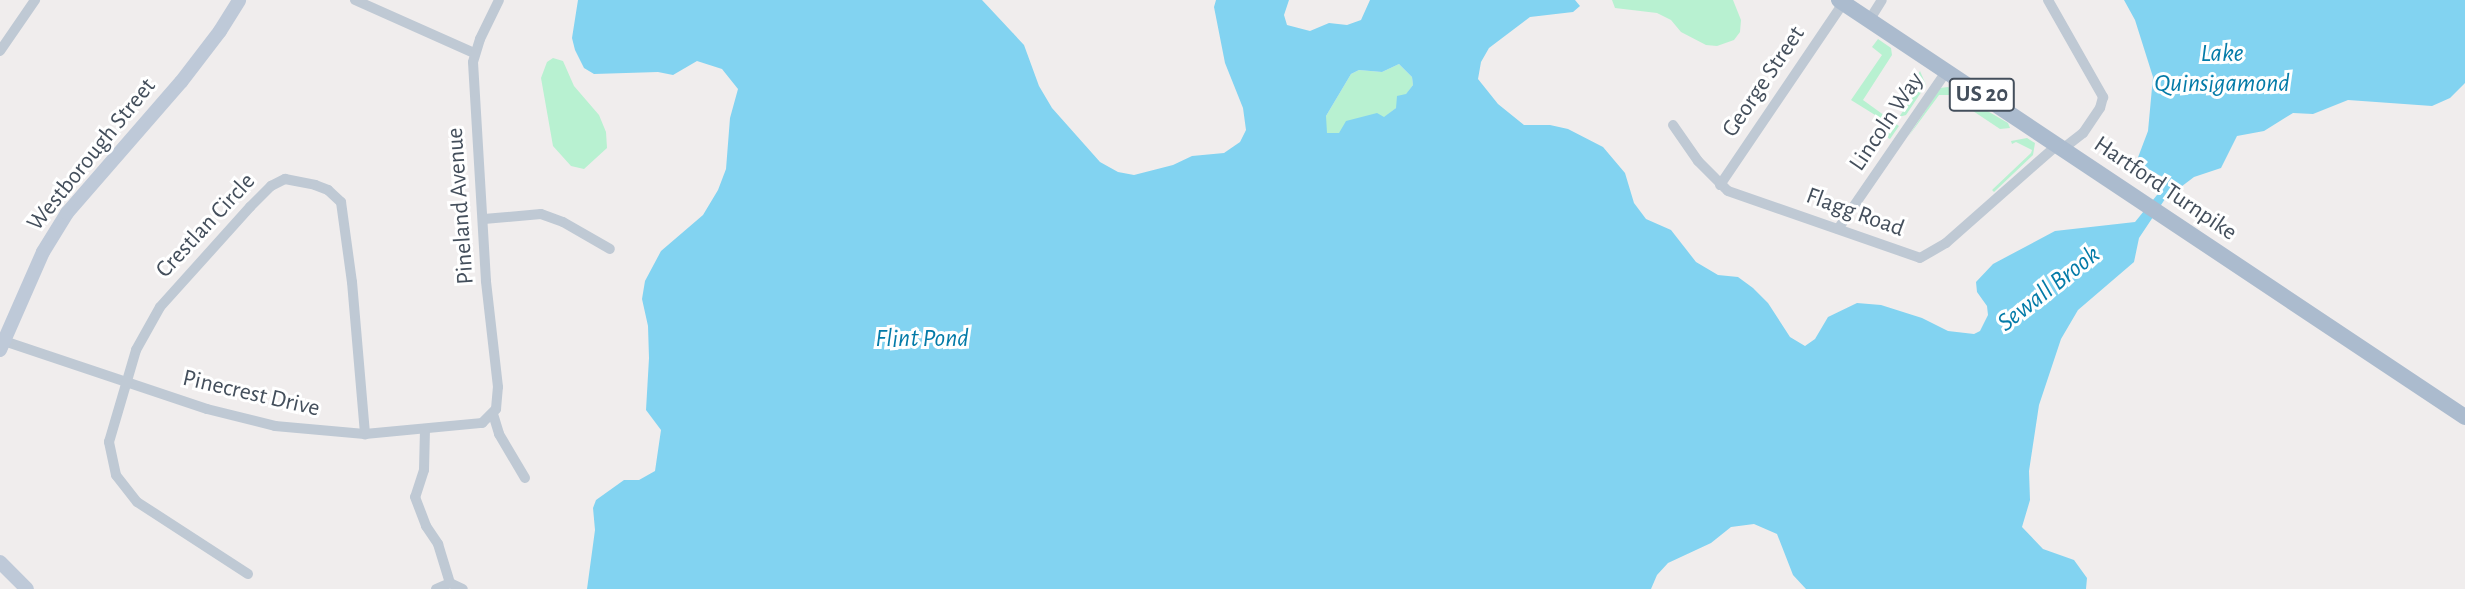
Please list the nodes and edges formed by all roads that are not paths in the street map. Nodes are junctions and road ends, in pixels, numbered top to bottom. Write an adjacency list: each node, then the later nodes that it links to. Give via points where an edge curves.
1 (35, 0): 9 (street)
2 (239, 0): 18 (street, Westborough Street, via 181,82 60,224 30,277)
3 (355, 0): 10 (street)
4 (499, 0): 10 (street, Pineland Avenue)
5 (1882, 0): 8 (street)
6 (2048, 0): 13 (street, via 2103,97 2083,134)
7 (1841, 1): 8 (main road, Hartford Turnpike / US 20); 14 (street, George Street)
8 (1870, 19): 11 (main road, Hartford Turnpike / US 20)
9 (0, 51)
10 (474, 53): 15 (street, Pineland Avenue)
11 (1946, 72): 13 (main road, Hartford Turnpike / US 20); 16 (street, Lincoln Way)
12 (1673, 125): 14 (street, Flagg Road)
13 (2061, 147): 16 (street, Flagg Road, via 1924,257); 21 (main road, Hartford Turnpike / US 20)
14 (1720, 185): 16 (street, Flagg Road)
15 (484, 219): 17 (street, via 541,214); 20 (street, Pineland Avenue, via 498,387)
16 (1838, 229)
17 (610, 248)
18 (2, 345): 19 (street, Pinecrest Drive)
19 (126, 383): 23 (street, Pinecrest Drive, via 275,426); 23 (street, Crestlan Circle, via 143,334 171,292 271,186 294,179 328,190 341,202); 26 (street, via 109,442 116,475 144,509)
20 (493, 414): 22 (street, Pinecrest Drive, via 482,423); 24 (street, via 499,434)
21 (2465, 417)
22 (425, 429): 23 (street, Pinecrest Drive); 27 (street, via 424,470 415,497 438,544)
23 (365, 434)
24 (525, 478)
25 (0, 562): 28 (street)
26 (248, 574)
27 (450, 583): 29 (street); 30 (street)
28 (27, 589)
29 (436, 589)
30 (463, 589)

